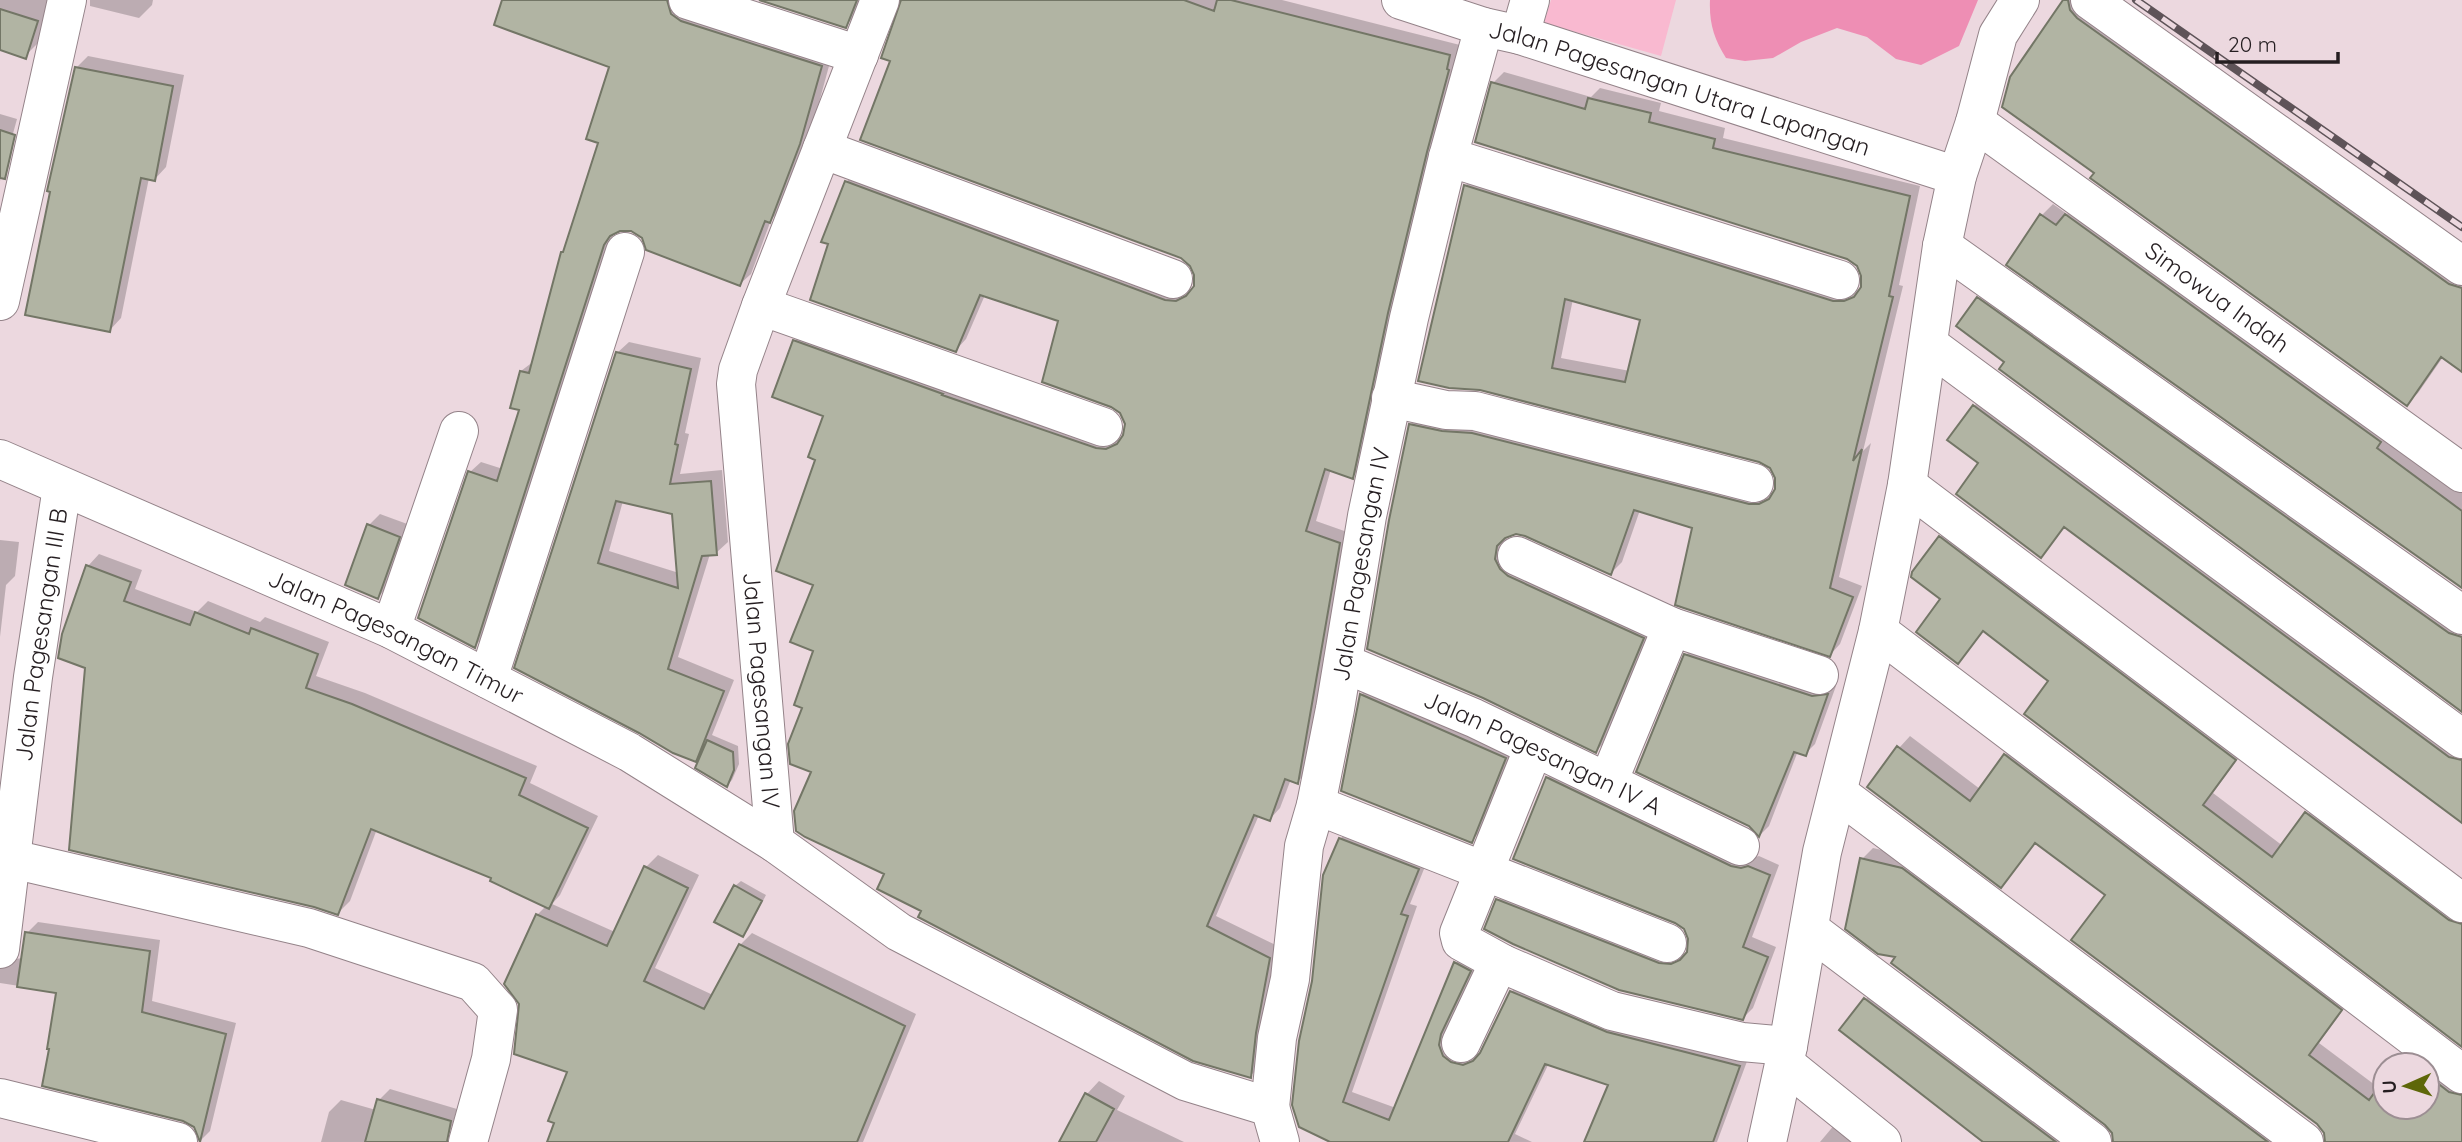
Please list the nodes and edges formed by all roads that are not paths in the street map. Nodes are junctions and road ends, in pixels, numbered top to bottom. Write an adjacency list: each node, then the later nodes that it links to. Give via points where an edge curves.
1 (67, 0): 18 (street)
2 (688, 0): 8 (street)
3 (880, 0): 8 (street, Jalan Pagesangan IV)
4 (1401, 0): 7 (street, Jalan Pagesangan Utara Lapangan)
5 (2020, 0): 9 (street, via 1998,35)
6 (2090, 0): 15 (street)
7 (1512, 21): 11 (street, Jalan Pagesangan IV); 12 (street, Jalan Pagesangan Utara Lapangan)
8 (859, 55): 10 (street, Jalan Pagesangan IV)
9 (1975, 122): 12 (street); 25 (street, Simowua Indah)
10 (822, 149): 16 (street); 19 (street, Jalan Pagesangan IV)
11 (1448, 157): 17 (street); 21 (street, Jalan Pagesangan IV)
12 (1957, 176): 13 (street)
13 (1942, 246): 20 (street); 30 (street)
14 (625, 251): 36 (street)
15 (2462, 266)
16 (1173, 279)
17 (1840, 280)
18 (0, 302)
19 (761, 306): 22 (street); 42 (street, Jalan Pagesangan IV, via 736,384)
20 (1928, 344): 27 (street); 37 (street)
21 (1391, 398): 26 (street, via 1452,411 1475,411); 34 (street, Jalan Pagesangan IV)
22 (1103, 427)
23 (459, 431): 32 (street)
24 (0, 459): 28 (street, Jalan Pagesangan Timur)
25 (2462, 473)
26 (1754, 483)
27 (1907, 485): 33 (street); 46 (street)
28 (62, 486): 32 (street, Jalan Pagesangan Timur); 44 (street, Jalan Pagesangan III B)
29 (1517, 556): 31 (street)
30 (2462, 615)
31 (1672, 626): 35 (street); 39 (street)
32 (391, 628): 36 (street, Jalan Pagesangan Timur)
33 (1878, 631): 40 (street); 53 (street)
34 (1343, 663): 38 (street, Jalan Pagesangan IV A); 41 (street, Jalan Pagesangan IV)
35 (1819, 675)
36 (488, 678): 42 (street, Jalan Pagesangan Timur, via 629,752)
37 (2462, 739)
38 (1534, 747): 39 (street, Jalan Pagesangan IV A); 45 (street)
39 (1608, 782): 43 (street, Jalan Pagesangan IV A)
40 (1838, 793): 47 (street); 61 (street)
41 (1316, 805): 45 (street); 55 (street, Jalan Pagesangan IV, via 1304,846 1290,979 1277,1038)
42 (775, 844): 55 (street, Jalan Pagesangan IV, via 899,932)
43 (1740, 846)
44 (12, 859): 49 (street, Jalan Pagesangan III B); 57 (street, via 309,928 473,982 498,1010 491,1059)
45 (1485, 872): 48 (street); 50 (street, via 1459,933 1461,940)
46 (2462, 903)
47 (1809, 929): 52 (street); 60 (street)
48 (1667, 943)
49 (0, 949)
50 (1503, 964): 51 (street, via 1494,973); 52 (street, via 1612,1011)
51 (1461, 1043)
52 (1785, 1052): 58 (street); 59 (street)
53 (2462, 1074)
54 (0, 1098): 56 (street)
55 (1275, 1125)
56 (178, 1142)
57 (468, 1142)
58 (1767, 1142)
59 (1882, 1142)
60 (2092, 1142)
61 (2304, 1142)

